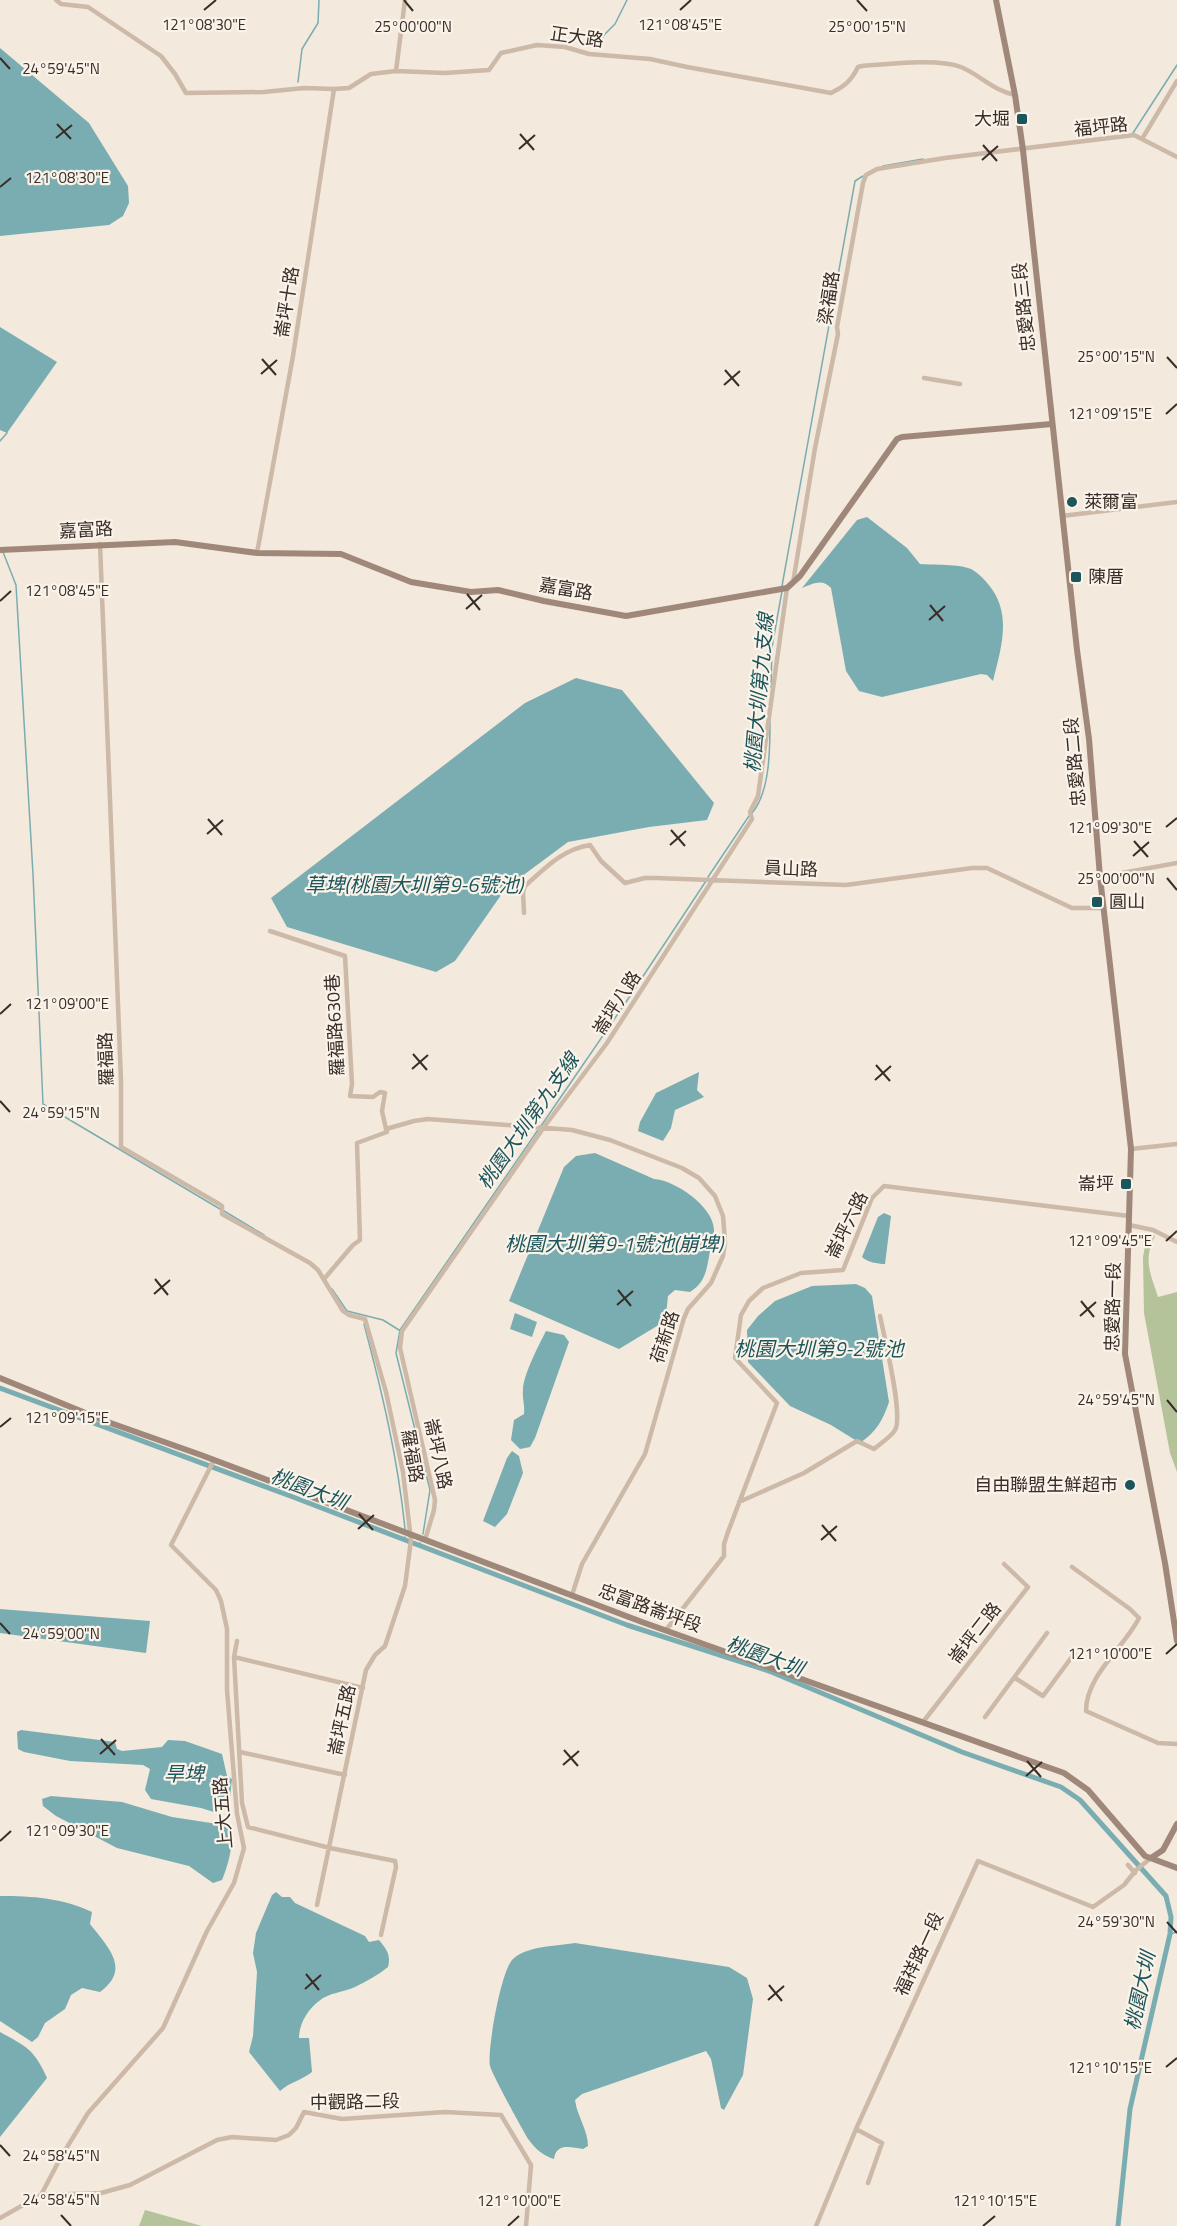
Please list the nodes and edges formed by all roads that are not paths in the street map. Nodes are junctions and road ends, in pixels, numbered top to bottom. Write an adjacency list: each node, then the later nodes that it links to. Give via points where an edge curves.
1 (56, 0): 6 (street, 正大路, via 88,7 161,56 186,93)
2 (405, 0): 4 (street)
3 (996, 0): 7 (street, 忠愛路三段)
4 (396, 71): 6 (street, 正大路, via 371,74 349,88); 7 (street, 正大路, via 489,70 501,53 537,45 650,59 831,93 852,80 858,67 949,63)
5 (1177, 81): 8 (street)
6 (334, 89): 18 (street, 崙坪十路, via 293,356)
7 (1015, 95): 9 (street, 忠愛路三段)
8 (1143, 139): 9 (street, 福坪路, via 1134,135); 10 (street, 福坪路)
9 (1022, 148): 13 (street, 忠愛路三段); 19 (street, 梁福路, via 877,169 866,175)
10 (1177, 157)
11 (924, 378): 12 (street)
12 (960, 384)
13 (1052, 424): 15 (street, 忠愛路三段); 19 (street, via 897,439)
14 (1177, 502): 15 (street)
15 (1062, 516): 21 (street, 忠愛路二段, via 1089,739)
16 (100, 544): 17 (street, 嘉富路); 18 (street, 嘉富路, via 175,542); 33 (street, 羅福路, via 121,1147 222,1209 222,1214 310,1263)
17 (2, 550)
18 (257, 553): 19 (street, 嘉富路, via 341,555 411,582 471,592 498,590 626,616)
19 (790, 586): 22 (street, 崙坪八路, via 758,796 750,812 752,819)
20 (1177, 863): 21 (street)
21 (1100, 877): 23 (street, 忠愛路二段)
22 (711, 880): 23 (street, 員山路, via 846,885 987,868 1072,908); 24 (street, 員山路, via 645,878 625,884 590,845 555,858 525,886); 26 (street, 崙坪八路, via 607,1043)
23 (1104, 908): 29 (street, 忠愛路二段)
24 (524, 913)
25 (270, 931): 27 (street, 羅福路630巷, via 345,956 350,1096 385,1093 382,1111)
26 (544, 1127): 27 (street, 荷新路, via 428,1119); 39 (street, 崙坪八路, via 402,1331 400,1348 435,1500); 42 (street, 荷新路, via 610,1140 699,1178 714,1196 723,1216 725,1242 711,1283 684,1318 645,1454 582,1564)
27 (386, 1129): 33 (street, 荷新路, via 387,1132 357,1143 360,1240)
28 (1177, 1144): 29 (street)
29 (1131, 1149): 30 (street, 忠愛路一段)
30 (1129, 1216): 31 (street, 忠愛路一段); 37 (street, 崙坪六路, via 884,1186 872,1198 843,1270 801,1273 763,1288 741,1315 735,1358 777,1403)
31 (1129, 1225): 32 (street, via 1153,1230); 46 (street, 忠愛路一段, via 1125,1353)
32 (1177, 1242)
33 (324, 1279): 38 (street, 羅福路, via 343,1311 365,1318 403,1472)
34 (880, 1316): 37 (street, via 894,1381 894,1432 874,1449 857,1441 804,1473)
35 (0, 1378): 36 (street, 忠富路崙坪段)
36 (213, 1461): 38 (street, 忠富路崙坪段); 58 (street, 上大五路, via 171,1545 216,1590 221,1600)
37 (739, 1502): 43 (street, 崙坪六路, via 724,1544 724,1556)
38 (410, 1538): 39 (street, 忠富路崙坪段); 50 (street, 崙坪五路, via 405,1586 385,1646 366,1670)
39 (424, 1540): 42 (street, 忠富路崙坪段)
40 (1004, 1564): 52 (street, 崙坪二路, via 1028,1587)
41 (1072, 1567): 53 (street, via 1139,1618 1100,1669 1086,1712 1158,1743)
42 (572, 1595): 43 (street, 忠富路崙坪段)
43 (666, 1630): 52 (street, 忠富路崙坪段)
44 (1047, 1633): 49 (street)
45 (237, 1641): 48 (street)
46 (1177, 1641)
47 (1074, 1654): 49 (street, via 1043,1696)
48 (234, 1657): 50 (street); 54 (street)
49 (1016, 1678): 51 (street)
50 (363, 1688): 55 (street, 崙坪五路)
51 (985, 1717)
52 (922, 1722): 60 (street, 忠富路崙坪段, via 1078,1781)
53 (1177, 1744)
54 (240, 1752): 55 (street); 56 (street)
55 (345, 1775): 59 (street, 崙坪五路)
56 (245, 1821): 58 (street); 59 (street, via 250,1829)
57 (1177, 1824): 60 (street, via 1163,1850)
58 (240, 1828): 68 (street, 上大五路, via 244,1848 234,1883 207,1931 169,2017 88,2113)
59 (330, 1848): 64 (street, 崙坪五路); 65 (street, via 394,1861)
60 (1148, 1860): 62 (street); 63 (street)
61 (1128, 1865): 63 (street)
62 (1177, 1868)
63 (1136, 1872): 66 (street, 福祥路一段, via 1094,1906 978,1861)
64 (316, 1905)
65 (381, 1935)
66 (856, 2129): 67 (street, via 882,2143); 71 (street, 福祥路一段)
67 (868, 2183)
68 (41, 2195): 69 (street, 中觀路二段); 70 (street, 中觀路二段, via 101,2193 130,2185 217,2140 276,2140 289,2135 304,2112 342,2119 445,2112 501,2115 531,2165)
69 (0, 2218)
70 (526, 2226)
71 (816, 2226)

